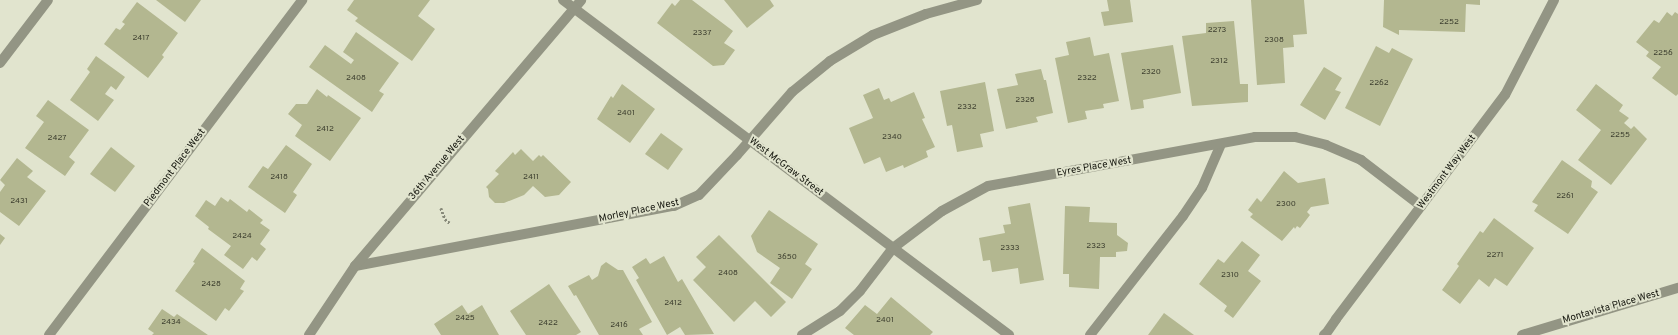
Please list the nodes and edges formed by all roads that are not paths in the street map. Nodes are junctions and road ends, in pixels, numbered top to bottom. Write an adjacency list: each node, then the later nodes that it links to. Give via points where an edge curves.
1 (48, 0): 8 (street)
2 (302, 0): 16 (street, Piedmont Place West)
3 (563, 0): 7 (street, West McGraw Street)
4 (581, 0): 7 (street, 36th Avenue West)
5 (977, 0): 9 (street, Morley Place West, via 926,14 873,35 830,61 792,92)
6 (1554, 0): 11 (street, Westmont Way West, via 1505,95)
7 (574, 8): 9 (street, West McGraw Street); 13 (street, 36th Avenue West)
8 (0, 63)
9 (751, 141): 12 (street, West McGraw Street); 13 (street, Morley Place West, via 699,195 674,206)
10 (1221, 144): 11 (street, Eyres Place West, via 1255,137 1295,137 1326,145 1361,160); 12 (street, Eyres Place West, via 988,186 942,211); 20 (street, via 1202,188 1183,216)
11 (1421, 206): 21 (street, Westmont Way West)
12 (893, 248): 18 (street, Eyres Place West, via 860,291 840,311); 19 (street, West McGraw Street)
13 (355, 266): 17 (street, 36th Avenue West)
14 (1678, 288): 15 (street, Montavista Place West)
15 (1545, 331): 22 (street, Montavista Place West)
16 (48, 335)
17 (309, 335)
18 (802, 335)
19 (1009, 335)
20 (1090, 335)
21 (1325, 335)
22 (1522, 335)

